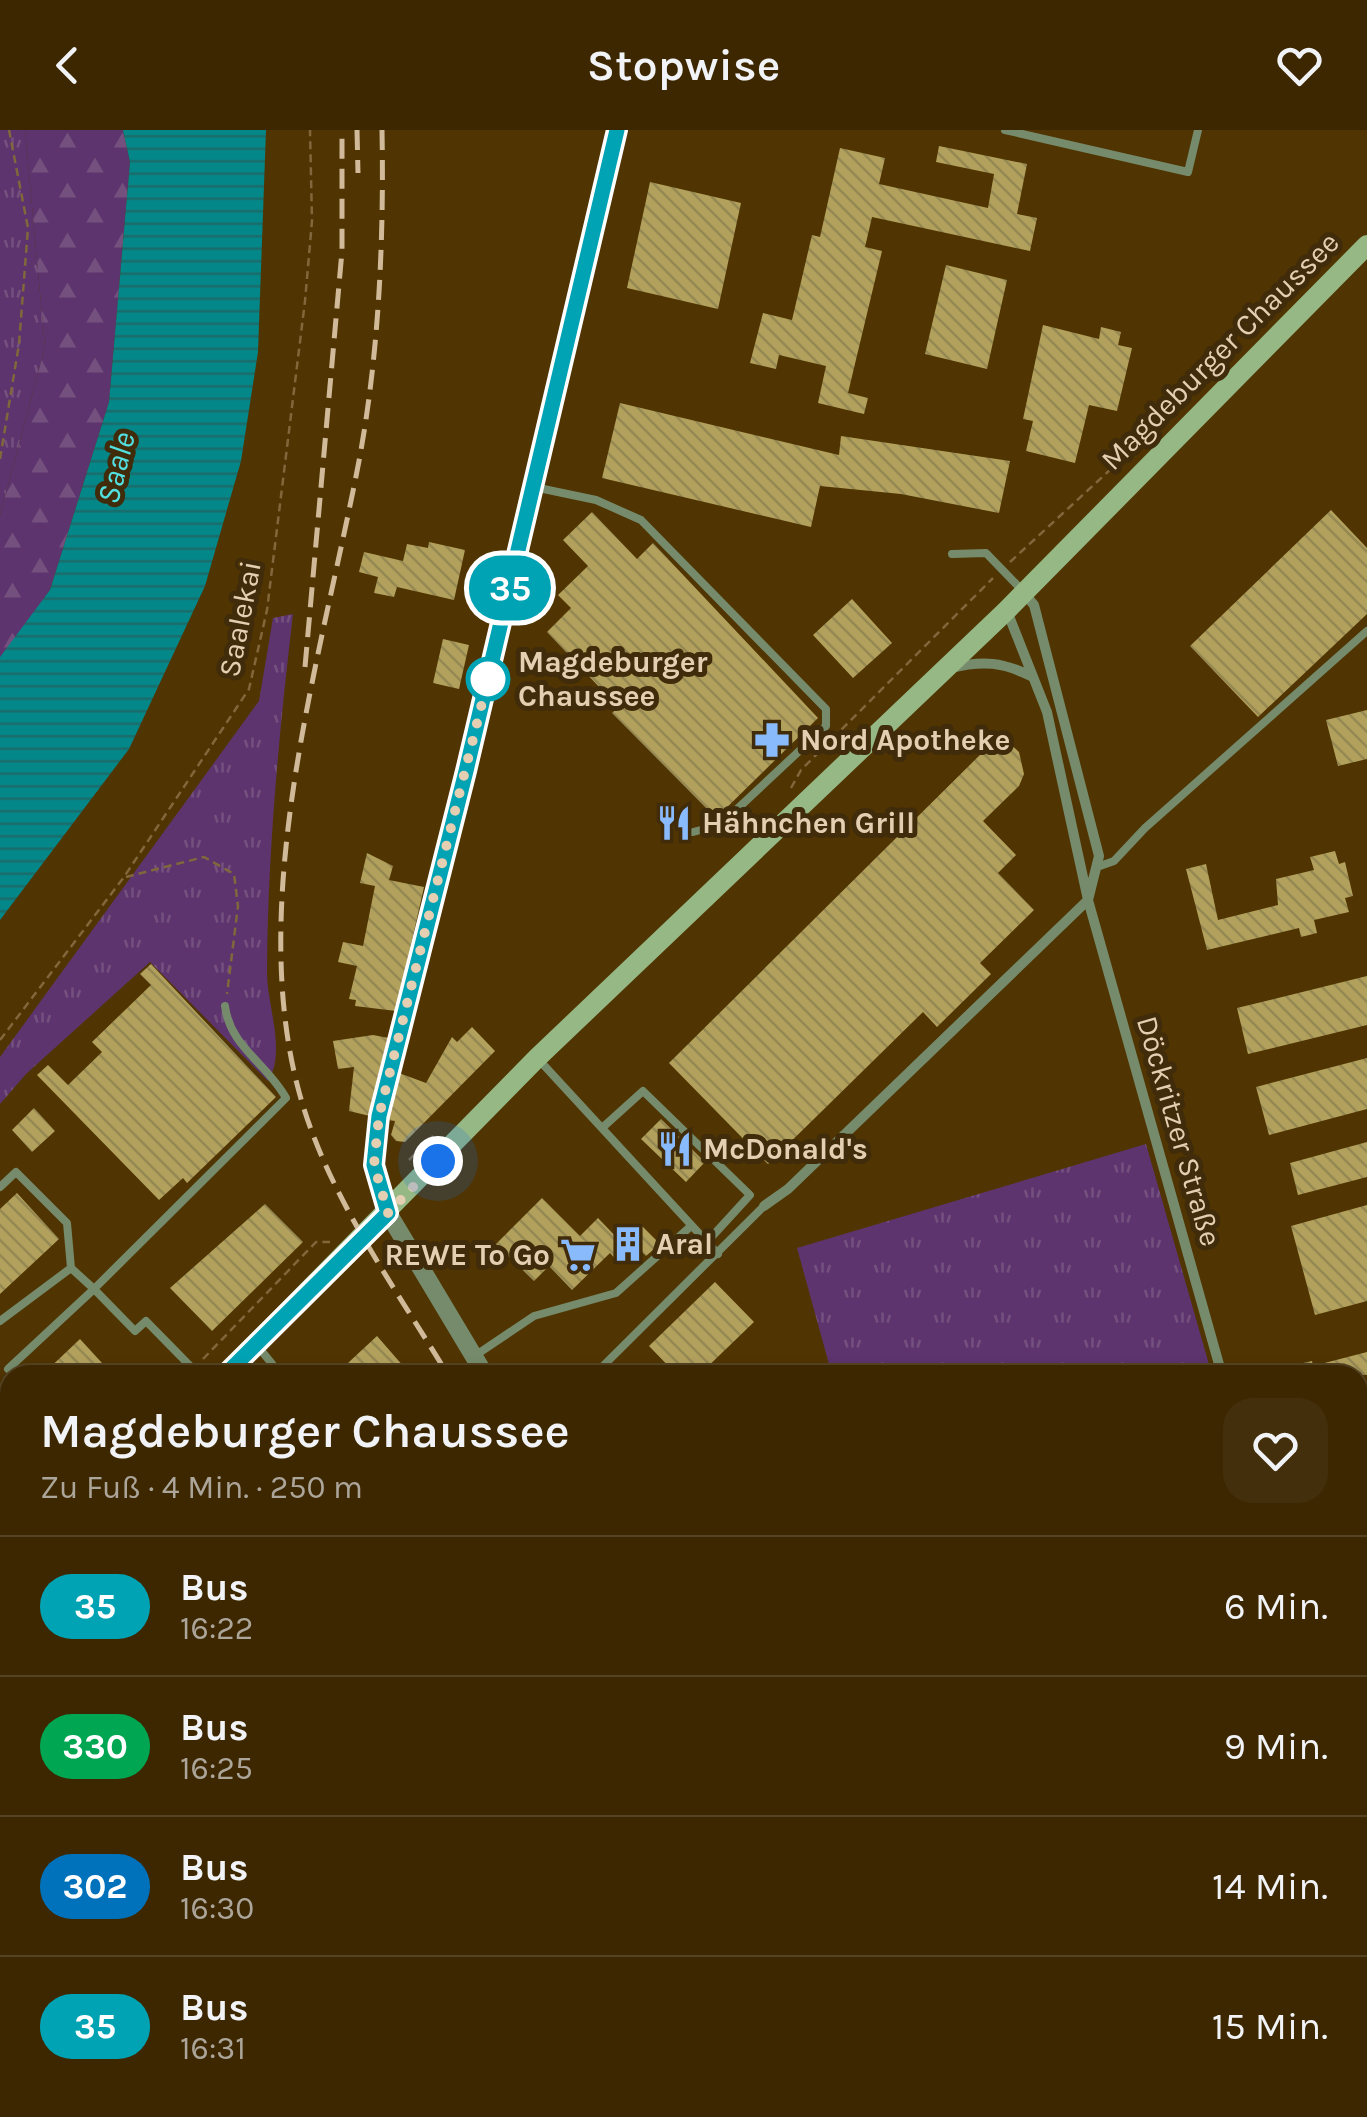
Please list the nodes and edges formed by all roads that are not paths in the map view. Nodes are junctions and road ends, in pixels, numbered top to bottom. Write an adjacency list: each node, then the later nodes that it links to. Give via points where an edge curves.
1 (617, 130): 5 (street)
2 (1005, 130): 3 (lane, via 1188,172)
3 (1198, 130)
4 (1367, 245): 7 (main road, Magdeburger Chaussee)
5 (534, 487): 12 (lane, via 596,500 641,520 826,708 826,726 714,829); 20 (street, via 379,1116 374,1165)
6 (952, 554): 7 (lane, via 986,553)
7 (1024, 593): 8 (main road, Magdeburger Chaussee); 13 (street, via 1034,606)
8 (1006, 610): 10 (main road, Magdeburger Chaussee); 11 (street, Döckritzer Straße)
9 (1367, 631): 13 (lane, via 1114,861)
10 (945, 670): 11 (street, via 992,662); 16 (main road, Magdeburger Chaussee)
11 (1032, 677): 14 (street, Döckritzer Straße, via 1046,712)
12 (693, 832)
13 (1100, 866): 14 (street)
14 (1088, 900): 19 (street); 35 (street, Döckritzer Straße)
15 (225, 1006): 25 (lane, via 231,1034 286,1098)
16 (537, 1058): 17 (lane); 20 (main road, Magdeburger Chaussee)
17 (602, 1128): 21 (lane); 22 (lane, via 643,1090 750,1195)
18 (0, 1187): 24 (lane, via 16,1172 67,1222)
19 (764, 1206): 23 (lane)
20 (388, 1213): 27 (main road, Magdeburger Chaussee); 28 (street)
21 (691, 1226): 22 (lane); 28 (lane, via 616,1293 534,1316)
22 (707, 1242): 23 (lane)
23 (718, 1254): 34 (lane)
24 (70, 1268): 25 (lane); 26 (lane)
25 (94, 1289): 29 (lane); 30 (lane, via 135,1331 146,1321)
26 (0, 1320)
27 (256, 1344): 31 (main road, Magdeburger Chaussee); 32 (lane)
28 (474, 1357): 33 (street)
29 (11, 1365)
30 (189, 1365)
31 (235, 1365)
32 (273, 1365)
33 (479, 1365)
34 (604, 1365)
35 (1219, 1365)

